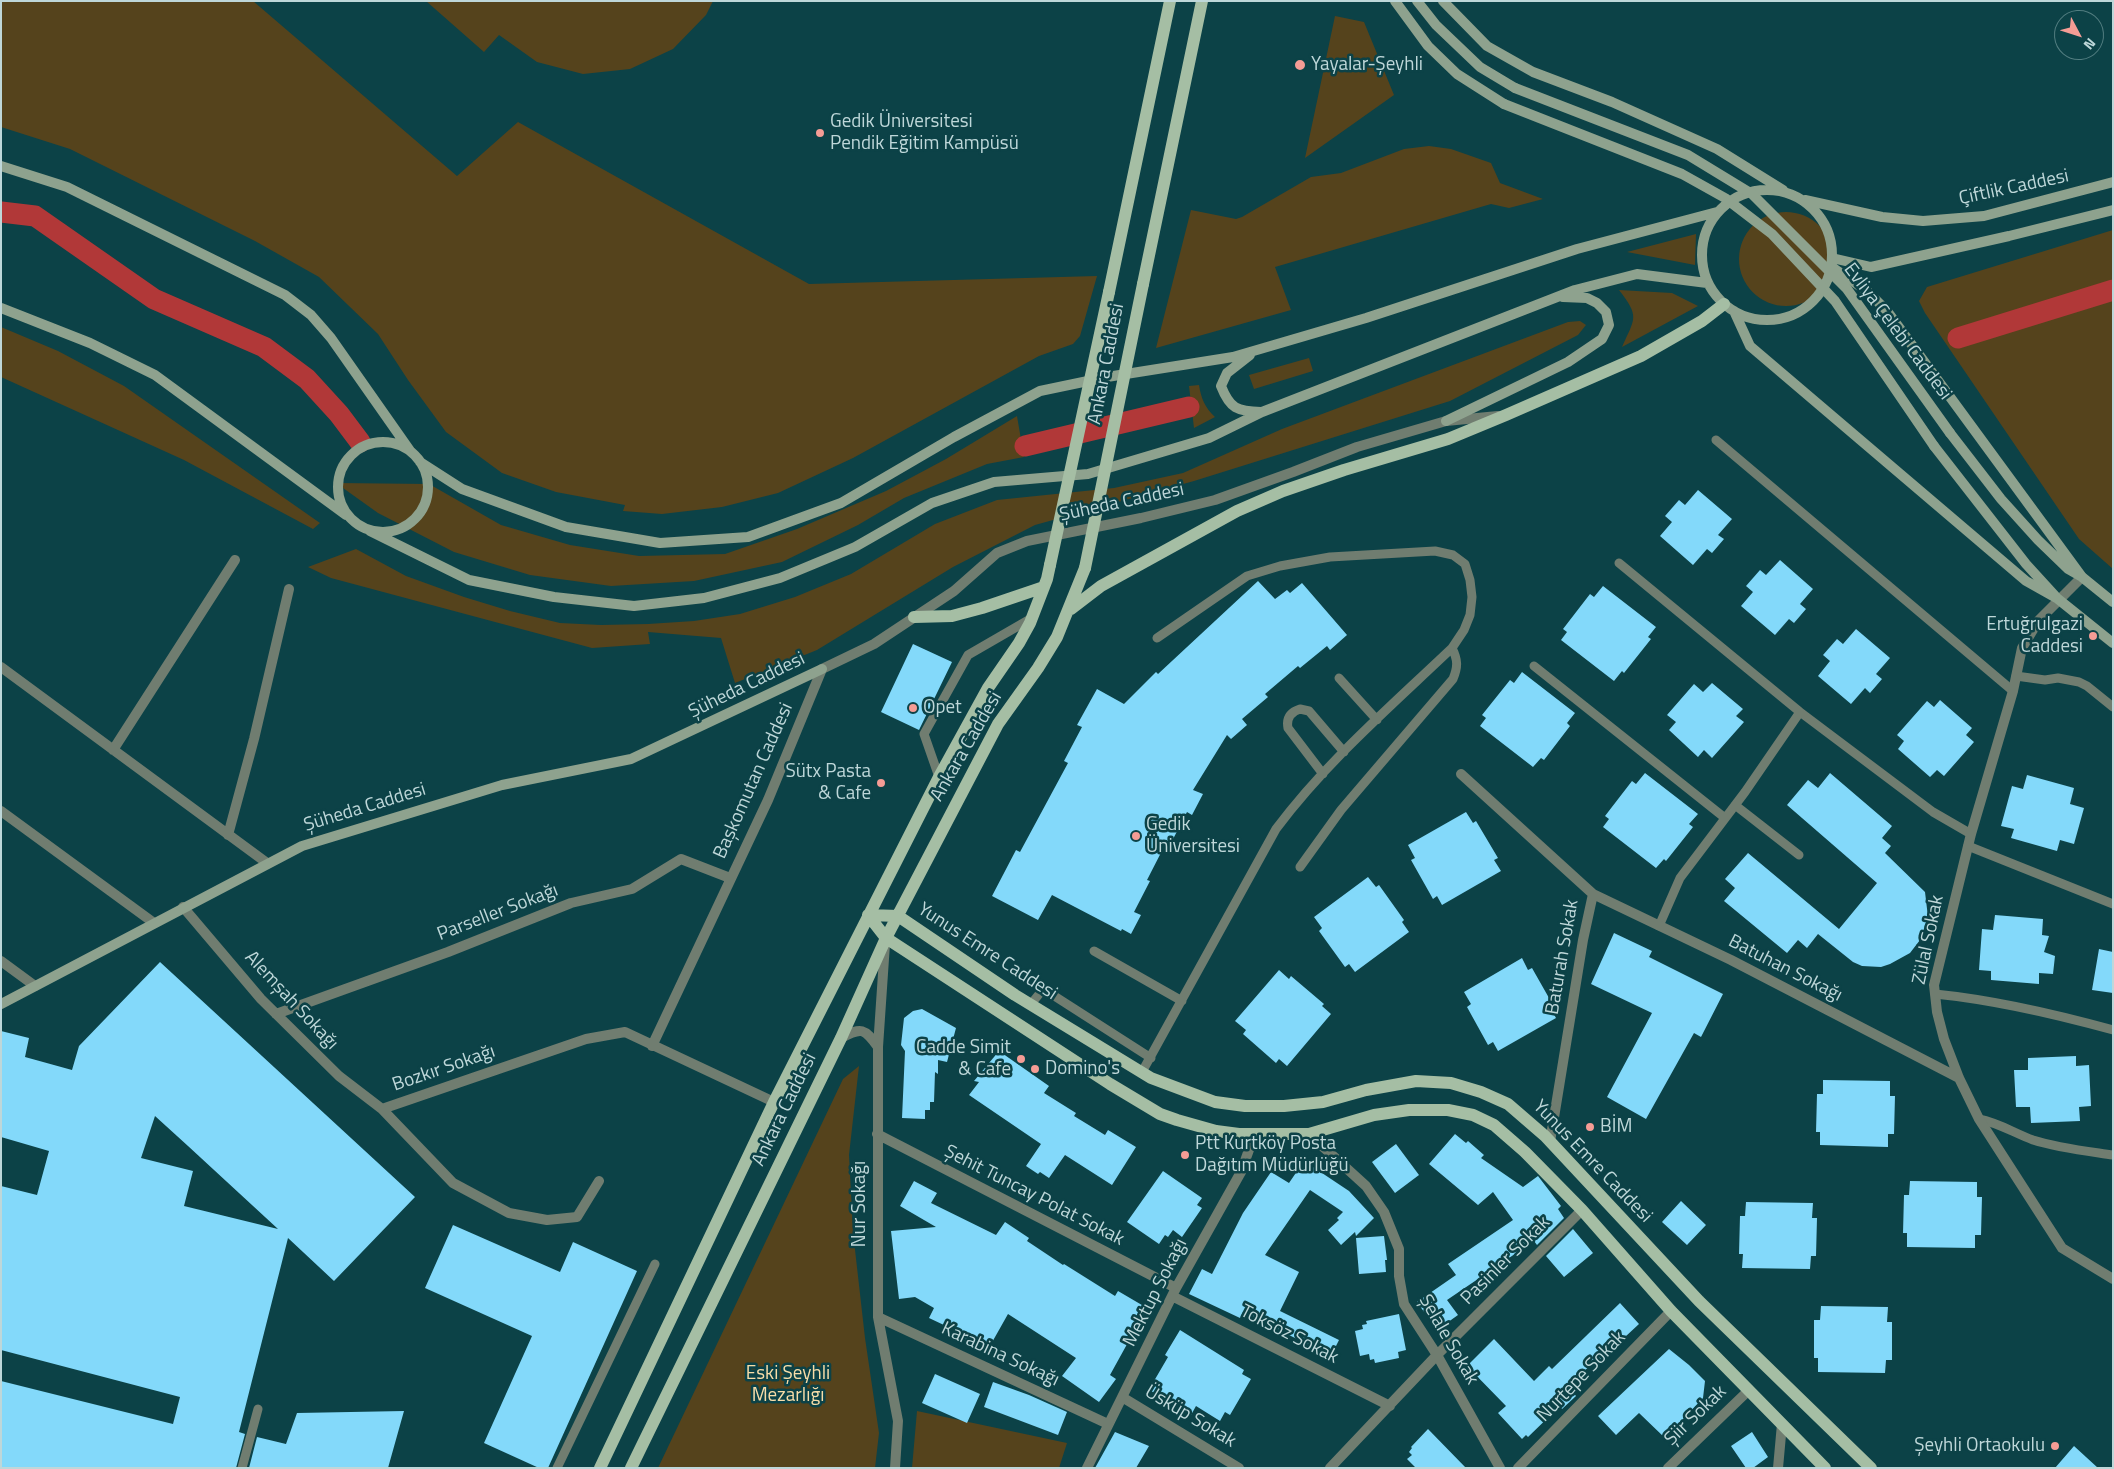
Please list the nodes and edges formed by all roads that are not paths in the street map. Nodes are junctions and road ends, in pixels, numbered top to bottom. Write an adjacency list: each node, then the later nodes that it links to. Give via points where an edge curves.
1 (1170, 1): 29 (main road, Ankara Caddesi, bridge)
2 (1202, 1): 33 (main road, Ankara Caddesi, bridge, via 1085,568)
3 (1396, 1): 31 (street, Evliya Çelebi Caddesi, bridge, via 1428,46 1457,74 1504,104 1682,174 1725,198 1772,234 1835,301 1934,446 2026,564)
4 (1417, 1): 28 (street, Evliya Çelebi Caddesi, bridge, via 1473,61 1515,88 1688,155 1752,194 1847,289 2001,499 2068,569)
5 (1443, 1): 8 (street, via 1487,46 1533,72 1612,102 1716,149)
6 (1, 166): 22 (street, via 67,187 285,294 311,315 331,338)
7 (2113, 182): 9 (street, Çiftlik Caddesi, via 1984,216 1923,221 1882,217)
8 (1786, 192): 9 (street); 11 (street, via 1767,189 1748,192)
9 (1803, 200): 12 (street, via 1817,212 1828,229)
10 (2113, 210): 12 (street, via 1871,267)
11 (1718, 212): 13 (street, via 1707,228 1702,246 1702,264); 17 (street, via 1577,249)
12 (1832, 262): 15 (street, via 1824,287 1811,304 1793,315 1773,320 1751,319); 28 (street, Evliya Çelebi Caddesi, via 1887,311)
13 (1708, 283): 14 (street, via 1637,274); 15 (street)
14 (1557, 297): 18 (street); 20 (street, via 1587,298 1597,303 1606,312 1609,325 1602,339 1568,362)
15 (1729, 307): 19 (main road, via 1641,356); 31 (street, Evliya Çelebi Caddesi, via 1750,346 2026,581)
16 (1, 308): 24 (street, via 90,343 154,374)
17 (1257, 350): 18 (street, via 1227,373 1221,386 1226,400 1239,411); 23 (street, via 1234,357 1040,391 841,503 748,537 660,543 566,527 462,489)
18 (1262, 412): 25 (street, via 1209,438 1088,474 994,482 932,503 855,547 780,578 704,598 634,606 554,598 470,580)
19 (1506, 415): 20 (street, Şüheda Caddesi); 33 (main road, via 1448,439 1283,490 1195,533 1101,586)
20 (1446, 421): 34 (street, Şüheda Caddesi, via 1356,447 1215,500 1027,541 997,553 954,590)
21 (1716, 440): 44 (lane)
22 (411, 452): 23 (street); 24 (street, via 384,442 357,450 346,460 337,487 339,502)
23 (420, 462): 25 (street, via 427,477 428,492 423,508 401,529 386,533)
24 (346, 515): 25 (street)
25 (370, 532)
26 (235, 560): 48 (street)
27 (1619, 563): 46 (lane)
28 (2082, 577): 31 (street, Zülal Sokak); 32 (street, Evliya Çelebi Caddesi)
29 (1044, 587): 34 (main road, via 952,616); 35 (main road, Ankara Caddesi)
30 (289, 589): 57 (street)
31 (2058, 599): 37 (street, Evliya Çelebi Caddesi); 42 (street, Zülal Sokak, via 2039,620 2022,648)
32 (2113, 602)
33 (1069, 611): 67 (main road, Ankara Caddesi, via 1043,660 998,724)
34 (914, 617): 41 (street, Şüheda Caddesi, via 874,644)
35 (1032, 618): 52 (main road, Ankara Caddesi, via 988,688); 52 (lane, via 968,654 924,734)
36 (1157, 638): 38 (lane, via 1246,576 1330,556 1435,551 1453,555 1465,564 1470,580 1470,615)
37 (2113, 643)
38 (1452, 648): 47 (lane); 61 (lane, via 1457,658 1453,679 1341,810)
39 (1534, 666): 55 (lane)
40 (1, 667): 48 (street)
41 (822, 669): 60 (street, Şüheda Caddesi, via 631,759 502,785 302,846); 62 (street, Başkomutan Caddesi, via 768,800)
42 (2016, 676): 44 (street, Zülal Sokak); 45 (lane, via 2079,682)
43 (1339, 678): 47 (lane)
44 (2013, 691): 56 (street, Zülal Sokak)
45 (2113, 707)
46 (1800, 712): 53 (lane); 56 (lane, via 1933,812)
47 (1377, 720): 49 (lane)
48 (114, 750): 57 (street)
49 (1344, 752): 50 (lane); 50 (lane, via 1308,711 1300,709 1291,714 1288,728)
50 (1323, 774): 75 (lane, via 1276,829)
51 (1461, 774): 63 (street, Baturah Sokak)
52 (939, 777): 66 (main road, Ankara Caddesi)
53 (1735, 805): 55 (lane); 59 (lane)
54 (1, 811): 68 (street)
55 (1724, 818): 69 (lane, via 1680,878)
56 (1971, 834): 58 (street, Zülal Sokak)
57 (228, 835): 60 (street)
58 (1968, 846): 64 (lane); 74 (street, Zülal Sokak, via 1934,985)
59 (1799, 855)
60 (267, 864): 65 (street, Şüheda Caddesi)
61 (1300, 867)
62 (730, 878): 78 (street, Parseller Sokağı, via 681,859 632,888 571,904); 81 (street, Başkomutan Caddesi)
63 (1593, 894): 69 (street, Batuhan Sokağı); 92 (street, Baturah Sokak)
64 (2113, 904)
65 (184, 907): 68 (street, Şüheda Caddesi); 78 (street, Alemşah Sokağı)
66 (868, 915): 67 (main road, Yunus Emre Caddesi); 70 (main road); 86 (main road, Ankara Caddesi)
67 (898, 916): 70 (main road, Ankara Caddesi); 77 (main road, Yunus Emre Caddesi)
68 (154, 923): 73 (street, Şüheda Caddesi)
69 (1659, 926): 85 (street, Batuhan Sokağı)
70 (886, 938): 80 (main road, Ankara Caddesi); 82 (street, Nur Sokağı); 90 (main road, via 1160,1114 1216,1131)
71 (1094, 951): 75 (lane)
72 (1, 961): 73 (street)
73 (35, 986): 76 (street, Şüheda Caddesi)
74 (1935, 994): 79 (lane, via 1962,996 2057,1015); 85 (street, Zülal Sokak, via 1944,1039)
75 (1182, 1001): 83 (lane)
76 (1, 1004)
77 (1031, 1004): 83 (lane, via 1046,990); 84 (main road, Yunus Emre Caddesi)
78 (276, 1014): 87 (street, Alemşah Sokağı, via 339,1076)
79 (2113, 1030)
80 (841, 1038): 82 (street, via 857,1030 864,1031); 111 (main road, Ankara Caddesi)
81 (652, 1046): 86 (street, Bozkır Sokağı); 87 (street, Bozkır Sokağı, via 625,1032 586,1039)
82 (878, 1047): 89 (street, Nur Sokağı)
83 (1151, 1058): 84 (lane)
84 (1142, 1072): 92 (main road, Yunus Emre Caddesi, via 1215,1102 1246,1106 1323,1102 1416,1081 1451,1084 1508,1104)
85 (1959, 1078): 88 (street, Zülal Sokak)
86 (774, 1102): 110 (main road, Ankara Caddesi)
87 (382, 1109): 94 (street, Bozkır Sokağı, via 453,1183 509,1212 547,1220 576,1217)
88 (1979, 1119): 93 (lane, via 2048,1144); 97 (street, Zülal Sokak, via 2062,1248)
89 (877, 1134): 98 (street, Şehit Tuncay Polat Sokak); 100 (street, Nur Sokağı)
90 (1253, 1134): 91 (main road); 98 (street, Mektup Sokağı, via 1241,1172)
91 (1309, 1134): 95 (main road, via 1374,1115 1409,1110 1473,1114 1494,1125 1525,1152); 101 (street, Şelale Sokak, via 1366,1186 1384,1212 1399,1249 1404,1304)
92 (1550, 1142): 121 (main road, Yunus Emre Caddesi, via 1699,1300)
93 (2113, 1155)
94 (599, 1181)
95 (1582, 1210): 99 (main road); 101 (street, Pasinler Sokak)
96 (655, 1264): 109 (lane)
97 (2113, 1279)
98 (1174, 1292): 103 (street, Mektup Sokağı); 104 (street, Toksöz Sokak)
99 (1671, 1311): 102 (main road); 117 (street, Nurtepe Sokak)
100 (878, 1317): 106 (street, Karabina Sokağı); 112 (street, Nur Sokağı, via 898,1421)
101 (1437, 1355): 104 (street, Pasinler Sokak); 116 (street, Şelale Sokak)
102 (1748, 1390): 107 (main road); 118 (street, Şiir Sokak)
103 (1122, 1397): 106 (street, Mektup Sokağı); 114 (street, Üsküp Sokak)
104 (1390, 1406): 115 (street, Pasinler Sokak)
105 (258, 1410): 108 (lane)
106 (1108, 1424): 113 (street, Mektup Sokağı)
107 (1782, 1424): 119 (street); 120 (main road)
108 (242, 1468)
109 (557, 1468)
110 (600, 1468)
111 (631, 1468)
112 (894, 1468)
113 (1086, 1468)
114 (1239, 1468)
115 (1330, 1468)
116 (1500, 1468)
117 (1518, 1468)
118 (1668, 1468)
119 (1778, 1468)
120 (1825, 1468)
121 (1871, 1468)

